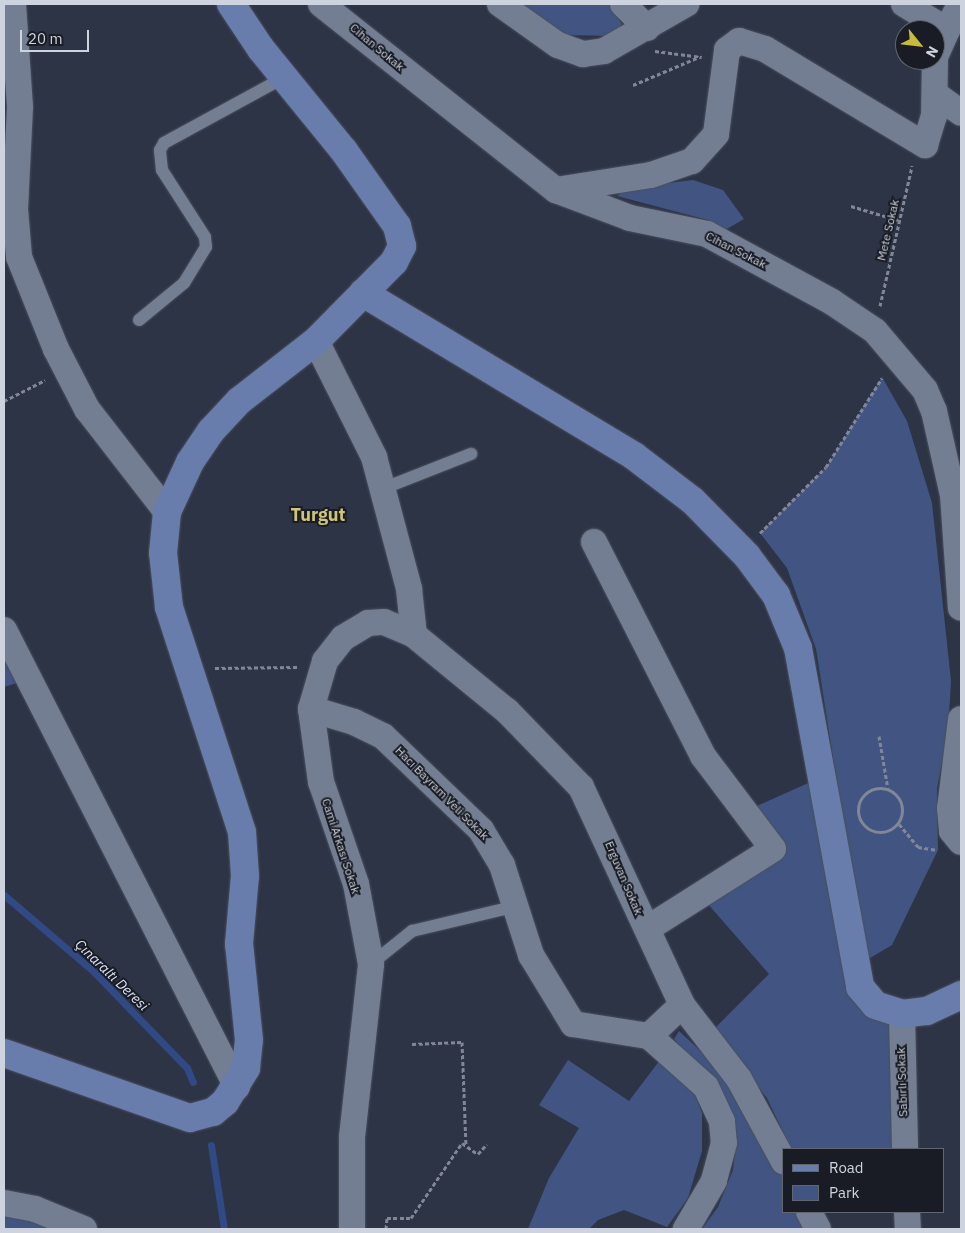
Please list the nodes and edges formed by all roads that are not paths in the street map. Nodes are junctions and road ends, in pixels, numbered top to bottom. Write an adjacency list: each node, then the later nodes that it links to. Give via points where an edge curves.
1 (13, 4): 15 (street, via 20,107)
2 (231, 4): 11 (main road)
3 (321, 4): 14 (street, Cihan Sokak)
4 (500, 4): 9 (street, via 572,52 596,53)
5 (623, 4): 9 (street)
6 (686, 4): 9 (street)
7 (904, 4): 10 (street)
8 (960, 4): 10 (street)
9 (642, 30)
10 (947, 30): 12 (street, via 935,57)
11 (285, 77): 16 (main road, via 397,226 402,246 394,262); 17 (lane, via 164,142 160,150 162,170 205,237 206,247 184,283)
12 (935, 94): 13 (street); 14 (street, via 932,129 925,145 749,42 731,43 725,59 716,134 692,161 651,175)
13 (961, 113)
14 (556, 190): 23 (street, Cihan Sokak, via 630,218 707,234 832,302 875,331 925,390 945,449 953,495)
15 (9, 210): 21 (street, via 19,256 65,370 125,464)
16 (363, 293): 18 (main road); 34 (main road, via 634,456 693,501 742,550 776,595 798,648 856,973 869,1000)
17 (139, 320)
18 (316, 341): 20 (street, via 374,457); 21 (main road, via 239,401 211,431 190,462)
19 (471, 454): 20 (lane)
20 (382, 489): 25 (street, via 409,589)
21 (167, 512): 37 (main road, via 164,582 187,669 242,832 245,876 239,944 249,1040 246,1068)
22 (594, 542): 30 (street, via 703,756 774,849)
23 (961, 608)
24 (4, 630): 37 (street)
25 (414, 635): 26 (street, Cami Arkası Sokak, via 384,622 368,623 343,638 322,667); 30 (street, Erguvan Sokak, via 533,735 581,787)
26 (311, 709): 29 (street, Hacı Bayram Veli Sokak, via 368,727 414,762 494,848); 31 (street, Cami Arkası Sokak, via 321,782 356,884)
27 (961, 719): 28 (street, via 950,808 952,831)
28 (949, 846)
29 (513, 907): 31 (lane, via 412,931); 35 (street, Hacı Bayram Veli Sokak, via 531,954 573,1024)
30 (646, 929): 33 (street, Erguvan Sokak)
31 (371, 964): 44 (street, Cami Arkası Sokak, via 352,1137)
32 (961, 995): 34 (main road, via 927,1012)
33 (682, 1005): 35 (street); 39 (street, Erguvan Sokak, via 738,1079)
34 (902, 1014): 38 (street, Sabırlı Sokak)
35 (649, 1036): 45 (street, via 706,1087 722,1122 724,1143 714,1181)
36 (4, 1053): 37 (main road, via 190,1118 213,1112)
37 (236, 1087)
38 (905, 1148)
39 (782, 1158)
40 (4, 1203): 43 (street, via 35,1209)
41 (810, 1213): 46 (street)
42 (907, 1213): 47 (street)
43 (84, 1229)
44 (352, 1229)
45 (686, 1229)
46 (818, 1229)
47 (908, 1229)

